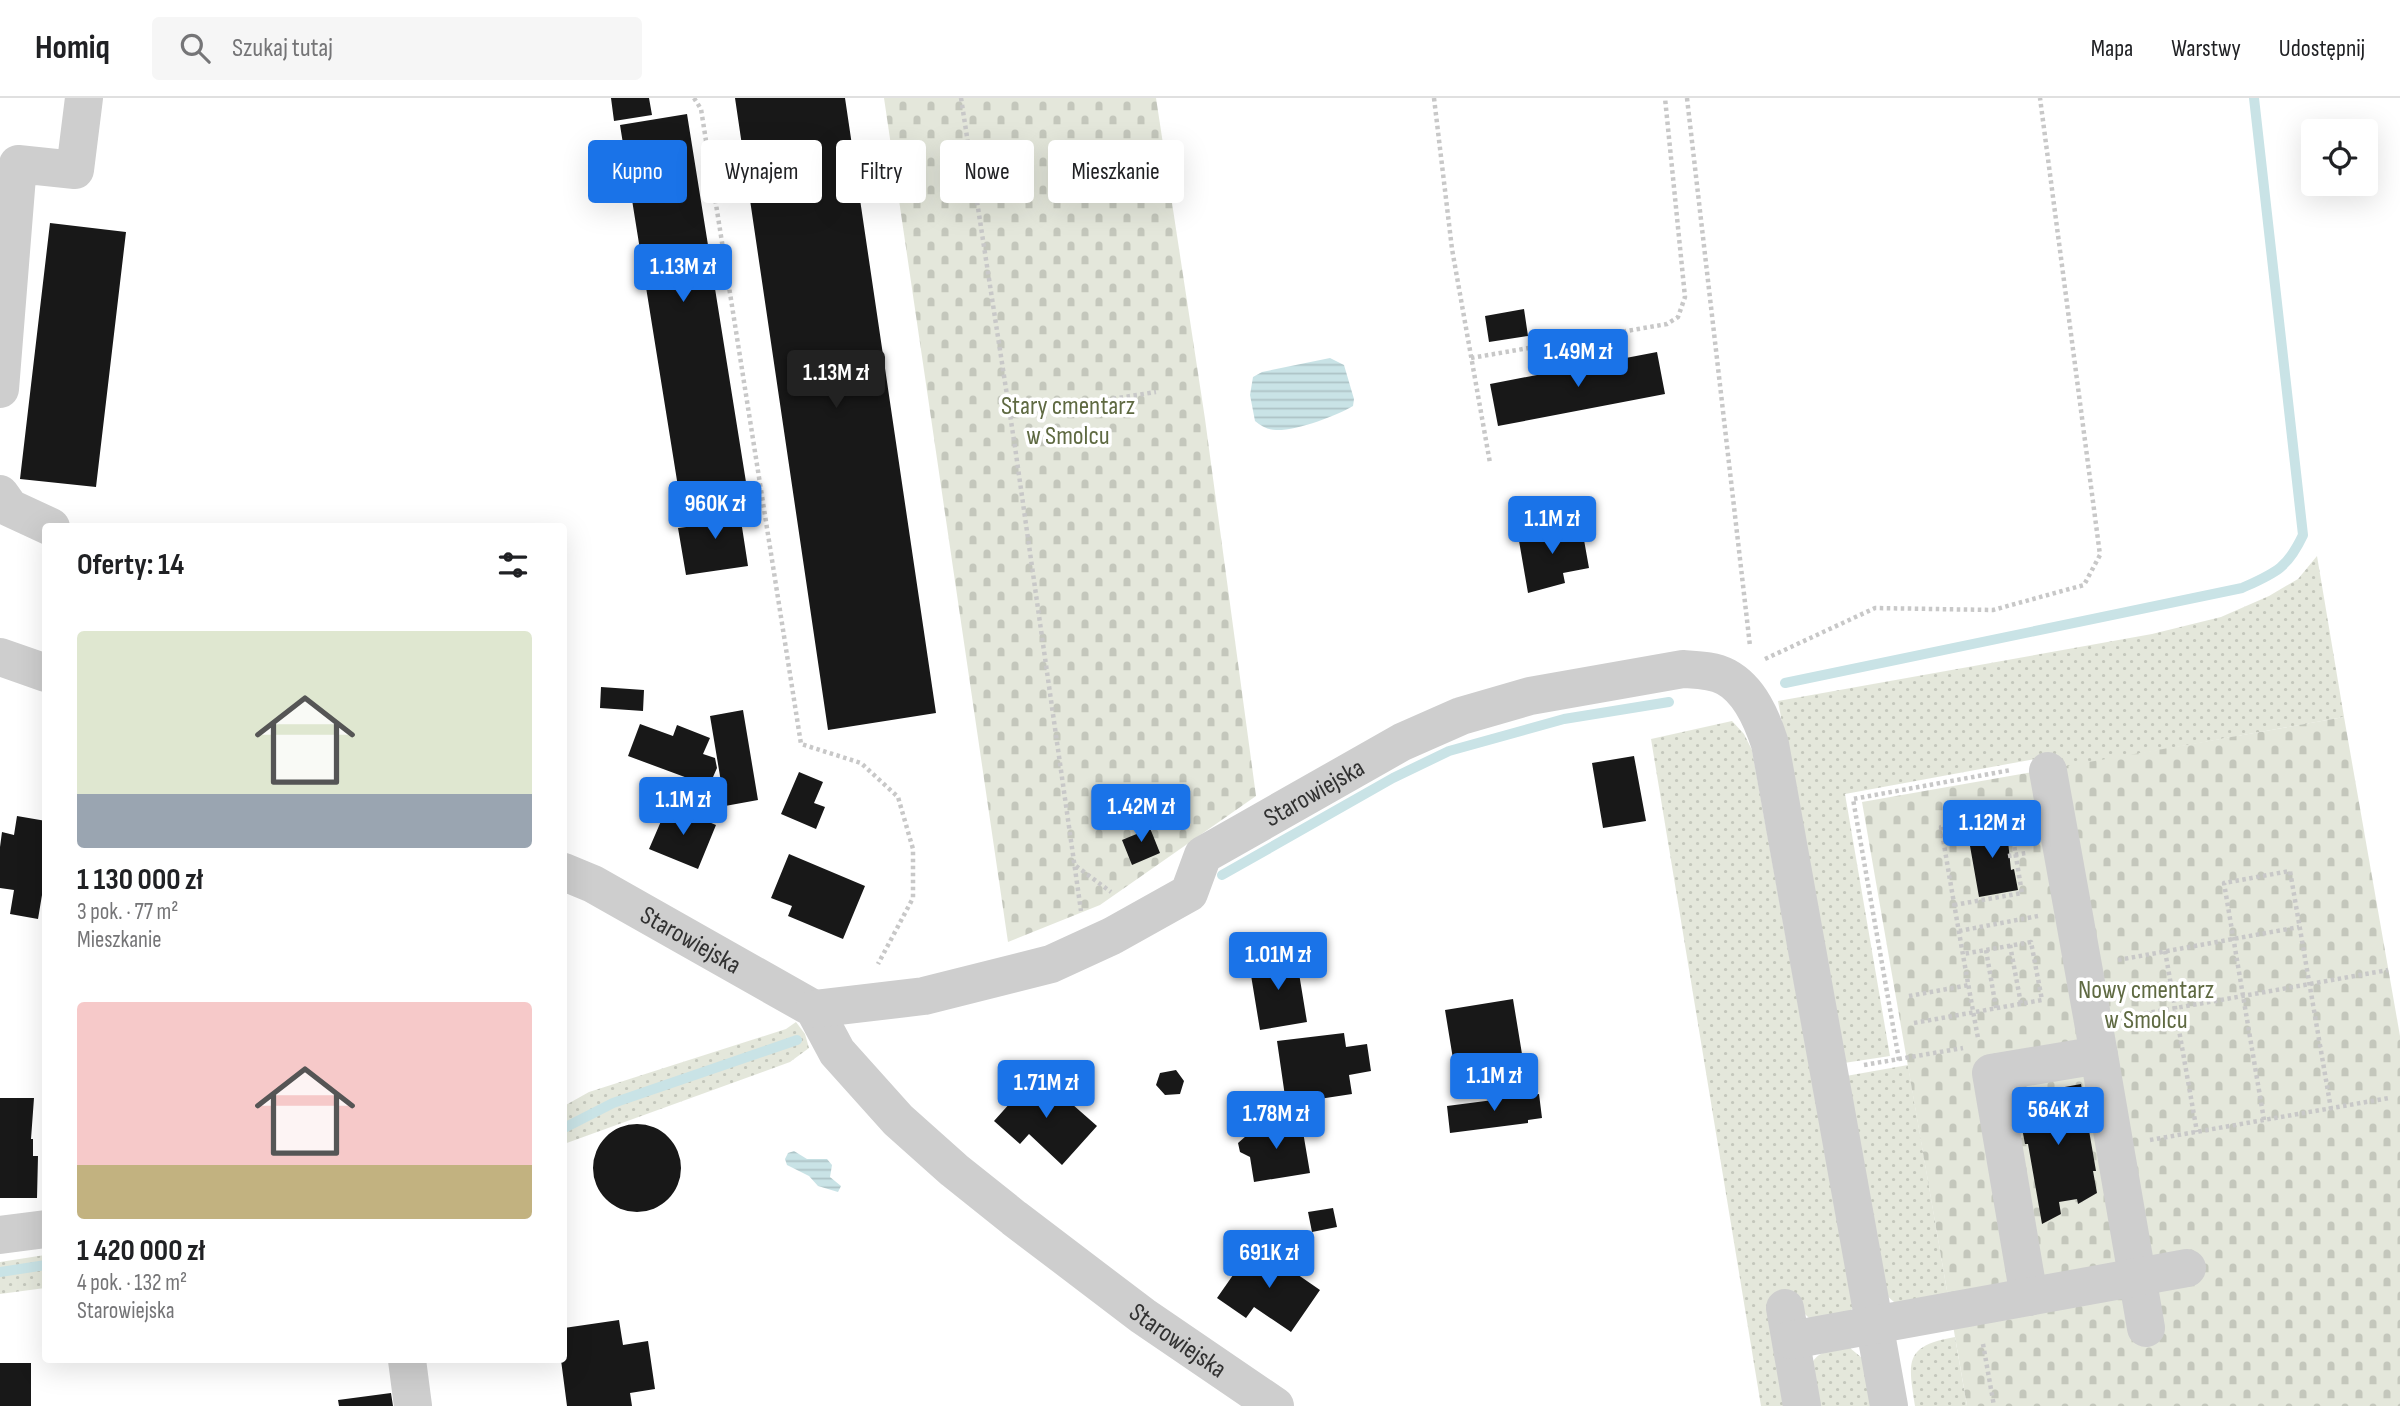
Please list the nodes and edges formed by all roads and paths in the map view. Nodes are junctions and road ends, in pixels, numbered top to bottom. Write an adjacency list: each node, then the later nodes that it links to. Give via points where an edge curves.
1 (84, 98): 9 (street, via 75,170 18,164)
2 (694, 98): 37 (path, via 701,109 801,744 861,763 898,797 913,849 913,898 871,979)
3 (961, 98): 11 (path)
4 (1434, 98): 8 (path)
5 (1665, 98): 8 (path, via 1685,297 1678,317 1667,324)
6 (1687, 98): 15 (path)
7 (2040, 98): 17 (path, via 2100,555 2084,585 1993,610 1875,607)
8 (1471, 358): 12 (path)
9 (0, 389)
10 (1156, 392): 11 (path)
11 (1009, 415): 27 (path)
12 (1490, 463)
13 (0, 494): 14 (street, via 10,508)
14 (42, 523)
15 (1750, 651)
16 (0, 657): 18 (street)
17 (1764, 659)
18 (42, 672)
19 (2032, 770): 31 (street); 48 (path, via 1853,799)
20 (567, 873): 41 (street, Starowiejska)
21 (1954, 905): 21 (path, via 1941,827 2009,815 2022,893); 24 (path)
22 (2044, 915): 24 (path)
23 (2299, 927): 25 (path); 25 (path, via 2290,871 2224,883); 33 (path)
24 (1959, 931): 30 (path)
25 (2233, 939): 29 (path); 36 (path)
26 (2010, 945): 28 (path); 38 (path); 38 (path, via 2031,942 2042,1000)
27 (1086, 948): 37 (street, Starowiejska, via 1051,964 935,993); 59 (street, Starowiejska, via 1189,893 1203,855 1402,742 1461,716 1530,696 1683,669 1726,677 1756,709 1770,744)
28 (1986, 950): 30 (path); 39 (path)
29 (2165, 951): 31 (path); 40 (path)
30 (1963, 954): 34 (path)
31 (2083, 967): 44 (street)
32 (2388, 970): 33 (path)
33 (2309, 984): 36 (path); 50 (path)
34 (1969, 985): 35 (path); 42 (path)
35 (1909, 996)
36 (2242, 996): 40 (path); 51 (path)
37 (867, 1003): 41 (street, Starowiejska)
38 (2021, 1004): 39 (path)
39 (1996, 1008): 42 (path)
40 (2175, 1008): 44 (path); 52 (path)
41 (814, 1009): 64 (street, Starowiejska, via 836,1052 898,1120 954,1170 1143,1316)
42 (1973, 1012): 43 (path); 45 (path)
43 (1914, 1023)
44 (2096, 1039): 53 (street); 58 (street, via 1991,1073)
45 (1979, 1045)
46 (1967, 1047): 47 (path)
47 (1906, 1059)
48 (1899, 1060)
49 (2389, 1098): 50 (path)
50 (2331, 1109): 51 (path)
51 (2264, 1120): 52 (path)
52 (2197, 1132): 53 (path)
53 (2114, 1146): 57 (street)
54 (42, 1230): 55 (street)
55 (0, 1235)
56 (2187, 1268): 57 (street)
57 (2136, 1279): 58 (street); 60 (street)
58 (2029, 1297): 59 (street)
59 (1875, 1325): 65 (street, via 1788,1324); 66 (street, Starowiejska)
60 (2146, 1328)
61 (1982, 1339): 67 (path)
62 (407, 1363): 63 (street)
63 (413, 1406)
64 (1275, 1406)
65 (1802, 1406)
66 (1889, 1406)
67 (1994, 1406)

